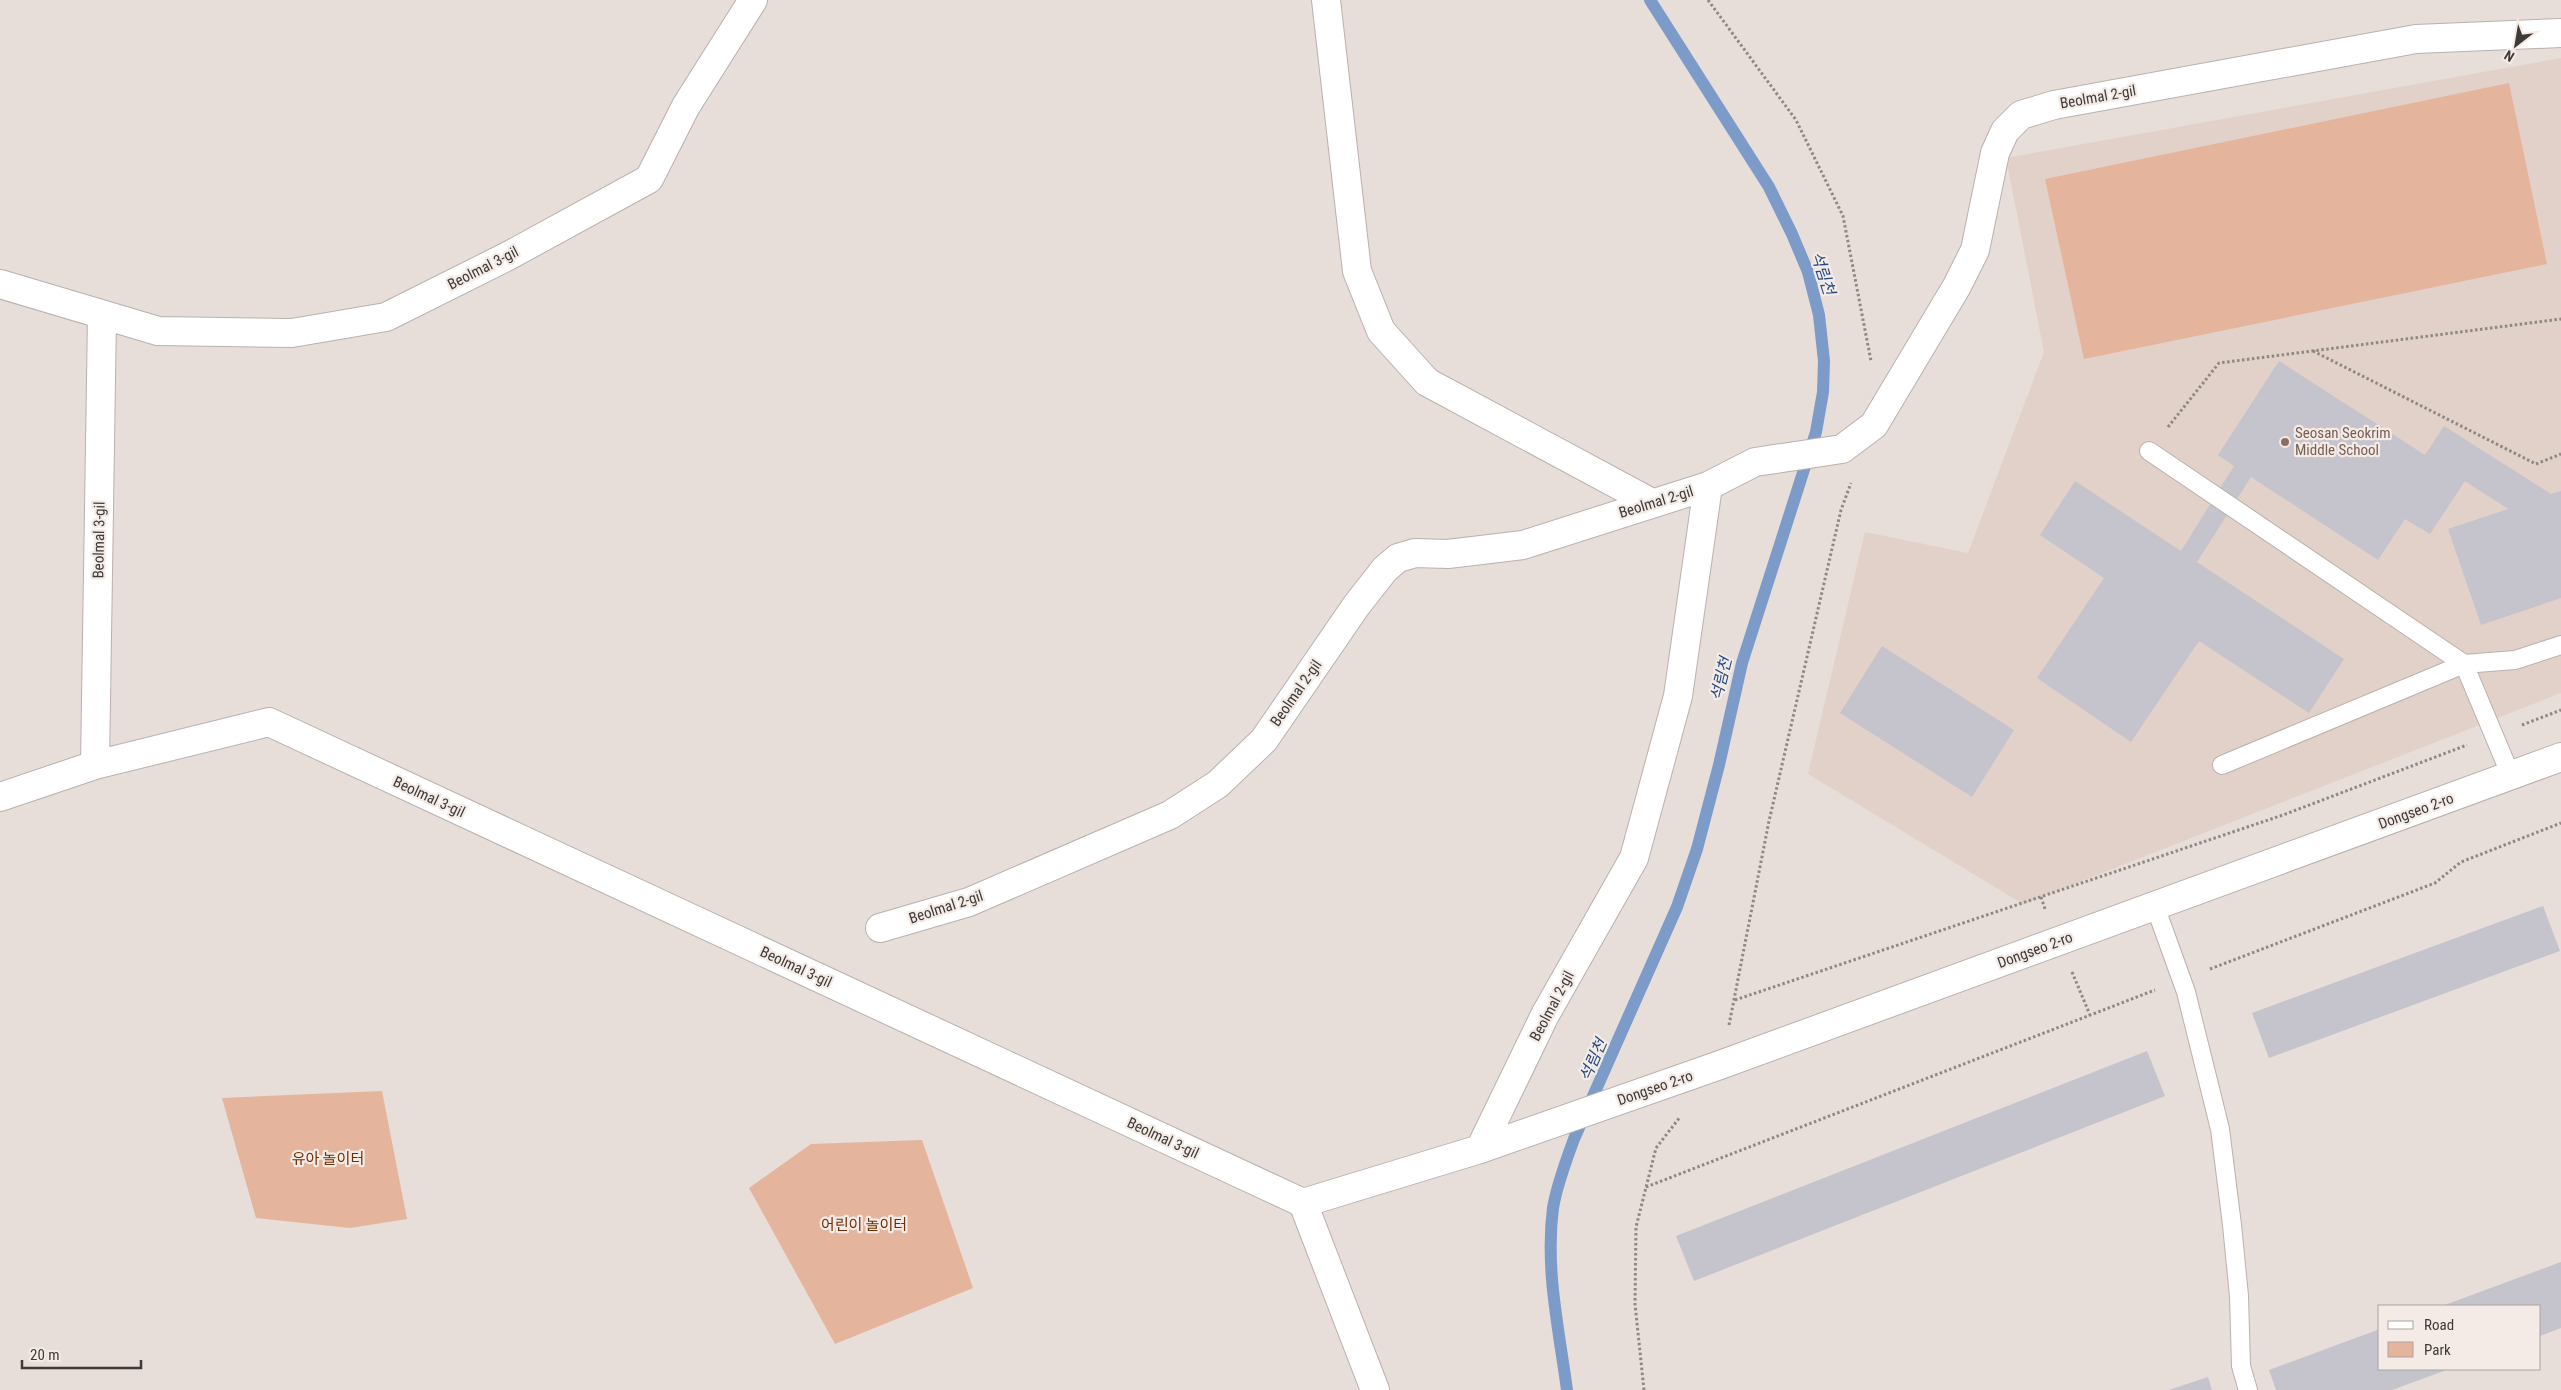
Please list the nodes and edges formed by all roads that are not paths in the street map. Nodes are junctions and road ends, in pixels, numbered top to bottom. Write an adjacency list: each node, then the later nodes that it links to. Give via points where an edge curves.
1 (753, 0): 5 (street, Beolmal 3-gil, via 686,106 649,179 508,256 386,317 292,333 158,331)
2 (1326, 0): 8 (street, via 1357,270 1381,331 1427,382)
3 (2561, 33): 7 (street, Beolmal 2-gil, via 2416,39 2054,105 2021,114 1998,142 1976,250 1874,425 1842,449 1755,462)
4 (0, 284): 5 (street, Beolmal 3-gil)
5 (102, 316): 12 (street, Beolmal 3-gil)
6 (2149, 451): 10 (lane)
7 (1708, 486): 8 (street, Beolmal 2-gil); 18 (street, Beolmal 2-gil, via 1678,696 1634,858 1545,1015)
8 (1652, 503): 17 (street, Beolmal 2-gil, via 1523,545 1448,554 1415,553 1398,558 1356,606 1264,740 1218,784 1170,815 978,898)
9 (2561, 645): 10 (lane, via 2515,660)
10 (2464, 664): 13 (lane); 14 (lane)
11 (2561, 757): 14 (street, Dongseo 2-ro)
12 (96, 765): 15 (street, Beolmal 3-gil); 19 (street, Beolmal 3-gil, via 269,722)
13 (2222, 765)
14 (2511, 776): 16 (street, Dongseo 2-ro)
15 (0, 797)
16 (2155, 906): 18 (street, Dongseo 2-ro); 21 (lane, via 2182,980 2220,1129 2234,1243 2241,1366)
17 (880, 928)
18 (1480, 1149): 19 (street, Dongseo 2-ro)
19 (1302, 1203): 20 (street)
20 (1375, 1390)
21 (2248, 1390)

